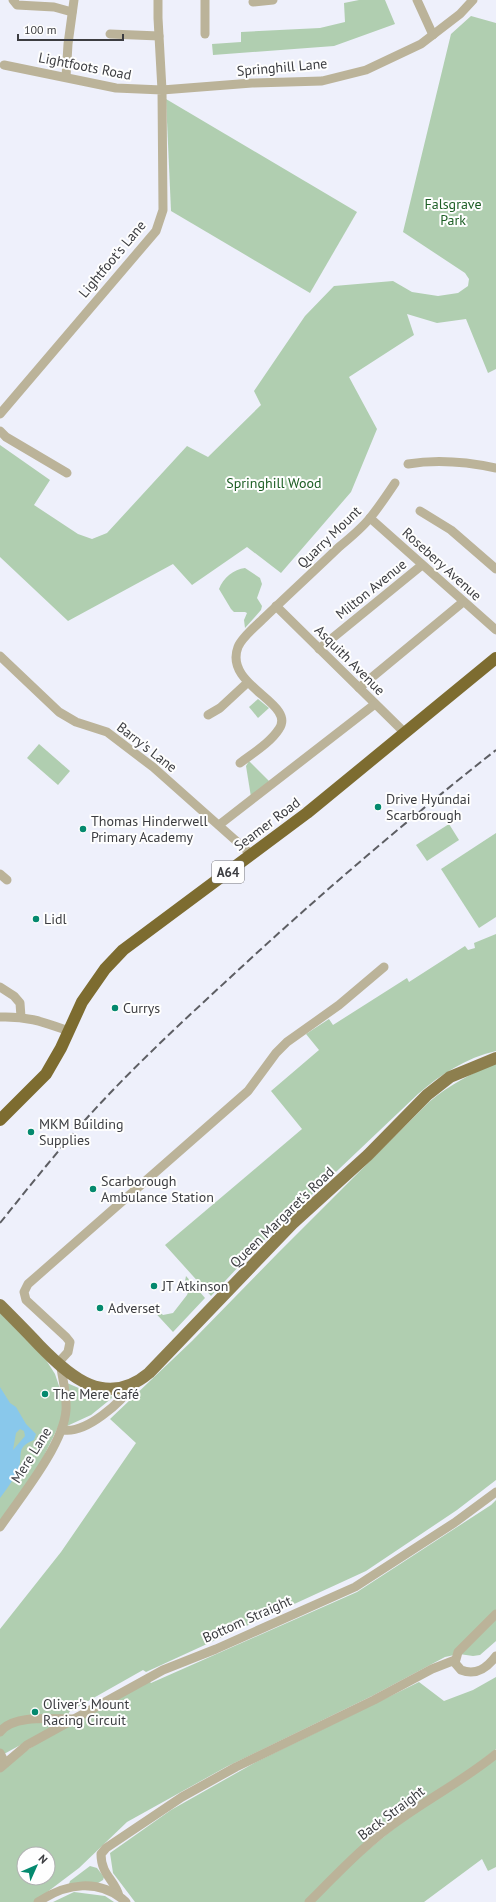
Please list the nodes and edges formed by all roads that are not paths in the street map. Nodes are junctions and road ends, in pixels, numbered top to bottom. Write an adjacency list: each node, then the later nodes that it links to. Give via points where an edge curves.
1 (13, 0): 9 (street, via 17,5 54,7)
2 (74, 0): 9 (street)
3 (158, 0): 13 (street)
4 (273, 0): 7 (street)
5 (417, 0): 12 (street)
6 (473, 0): 12 (street, Springhill Lane)
7 (253, 2)
8 (207, 3): 11 (street)
9 (72, 12): 15 (street)
10 (110, 34): 13 (street)
11 (205, 34)
12 (433, 35): 16 (street, Springhill Lane, via 421,44 366,70 322,81)
13 (159, 36): 16 (street)
14 (4, 65): 15 (street, Lightfoots Road)
15 (66, 78): 16 (street, Lightfoots Road, via 116,88)
16 (162, 90): 17 (street, Lightfoot's Lane, via 163,210 160,223)
17 (0, 414)
18 (0, 431): 21 (street)
19 (408, 464): 20 (street, via 471,463)
20 (496, 468)
21 (67, 472)
22 (395, 483): 24 (street, Quarry Mount)
23 (420, 511): 26 (street, via 451,530)
24 (370, 518): 25 (street, Rosebery Avenue); 28 (street, Quarry Mount)
25 (422, 565): 27 (street, Rosebery Avenue); 30 (street, Milton Avenue)
26 (496, 569)
27 (463, 602): 29 (street, Rosebery Avenue); 34 (street)
28 (276, 606): 30 (street, Asquith Avenue); 33 (street, Quarry Mount, via 238,647 237,662 240,674)
29 (496, 630)
30 (319, 649): 34 (street, Asquith Avenue)
31 (0, 656): 39 (street, Barry's Lane, via 59,712 76,722 115,737)
32 (496, 658): 37 (highway, Seamer Road / A64)
33 (247, 683): 36 (street, via 220,708); 38 (street, via 275,706 281,717 280,728 273,736)
34 (359, 688): 35 (street, Asquith Avenue)
35 (375, 704): 37 (street, Asquith Avenue); 39 (street)
36 (208, 715)
37 (405, 733): 40 (highway, Seamer Road / A64)
38 (240, 763)
39 (219, 826): 40 (street, Barry's Lane)
40 (252, 855): 45 (highway, Seamer Road / A64, via 123,950 93,985)
41 (384, 967): 49 (street, via 339,1005 287,1042 248,1091 28,1284 24,1292 26,1300 70,1342 68,1352)
42 (0, 987): 44 (street, via 20,1003)
43 (0, 1017): 44 (street)
44 (21, 1017): 45 (street)
45 (69, 1031): 47 (highway, Seamer Road / A64, via 46,1074)
46 (496, 1058): 50 (main road, Queen Margaret's Road, via 450,1077 427,1095 368,1155 292,1224 149,1373)
47 (0, 1120)
48 (0, 1305): 49 (main road, Queen Margaret's Road)
49 (59, 1366): 50 (main road, Queen Margaret's Road, via 93,1387 121,1387); 51 (street, Mere Lane, via 66,1400)
50 (134, 1383): 51 (street, via 119,1401 90,1423 70,1431)
51 (63, 1430): 53 (street, Mere Lane)
52 (496, 1492): 57 (street, Bottom Straight, via 454,1523 355,1587 175,1665)
53 (0, 1527)
54 (496, 1614): 56 (street, via 458,1652)
55 (496, 1656): 56 (street, via 489,1664 475,1672 461,1670)
56 (455, 1660): 62 (street, via 296,1736 182,1797 102,1852)
57 (74, 1719): 58 (street, via 24,1720 8,1724); 61 (street, Bottom Straight, via 27,1745)
58 (0, 1732)
59 (0, 1753): 61 (street)
60 (496, 1754): 67 (street, Back Straight, via 401,1819 344,1867)
61 (2, 1765)
62 (106, 1876): 63 (street, via 105,1883); 64 (street)
63 (99, 1887): 64 (street); 65 (street, via 70,1887 58,1890)
64 (119, 1896): 66 (street)
65 (38, 1902)
66 (126, 1902)
67 (309, 1902)

